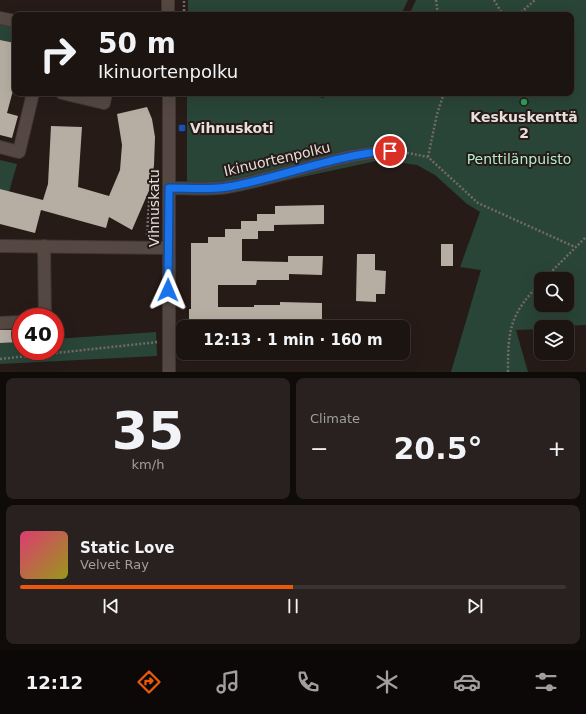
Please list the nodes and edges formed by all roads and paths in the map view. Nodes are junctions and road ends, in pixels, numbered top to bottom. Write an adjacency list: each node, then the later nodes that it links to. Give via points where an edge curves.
1 (168, 0): 6 (street)
2 (184, 0): 7 (path)
3 (436, 0): 8 (path)
4 (494, 0): 9 (path)
5 (535, 0): 10 (path)
6 (168, 12)
7 (184, 12)
8 (438, 12)
9 (501, 12)
10 (521, 12)
11 (0, 18): 12 (street)
12 (12, 21)
13 (32, 96): 18 (street, via 19,152)
14 (75, 96): 15 (street, via 104,103)
15 (105, 96)
16 (169, 96): 22 (street, Vihnuskatu)
17 (443, 96): 20 (path)
18 (0, 147)
19 (390, 151): 20 (path, via 412,152); 22 (street, Ikinuortenpolku, via 369,152 226,187)
20 (428, 157): 27 (path, via 478,202)
21 (155, 179): 26 (path)
22 (169, 188): 28 (street, Vihnuskatu)
23 (586, 237): 27 (path)
24 (0, 246): 25 (street)
25 (44, 246): 26 (street); 31 (street)
26 (146, 247): 28 (street)
27 (575, 247): 29 (path)
28 (169, 248): 34 (street, Vihnuskatu)
29 (551, 272)
30 (534, 290): 37 (path, via 516,312 511,324)
31 (46, 308)
32 (12, 322): 33 (street)
33 (0, 323)
34 (168, 341): 35 (path); 36 (street, Vihnuskatu)
35 (0, 360)
36 (169, 372)
37 (508, 372)

